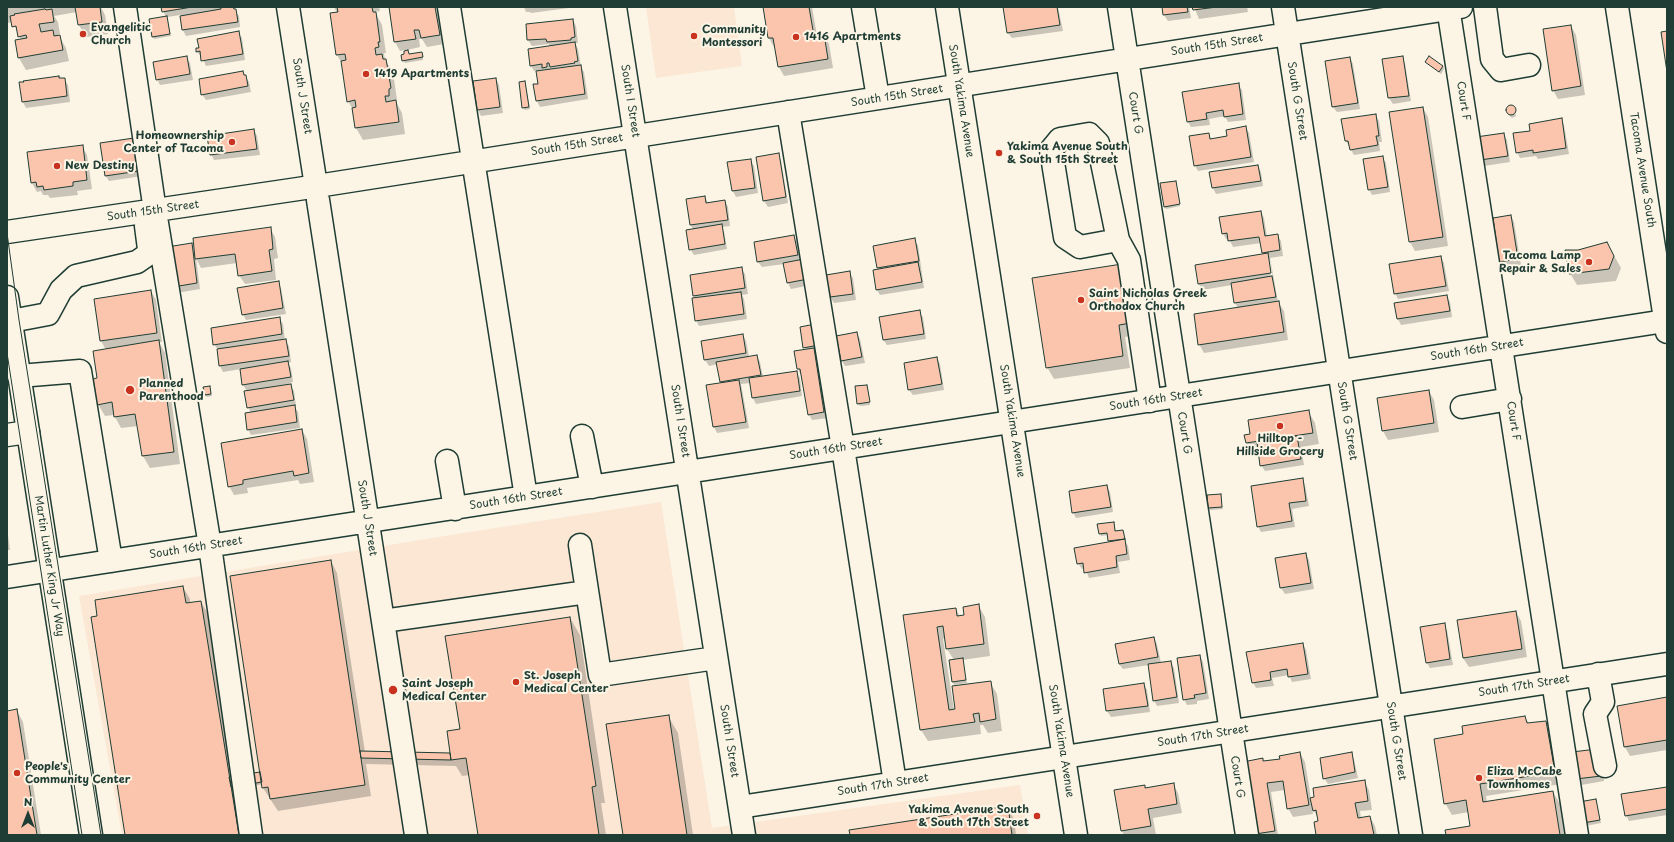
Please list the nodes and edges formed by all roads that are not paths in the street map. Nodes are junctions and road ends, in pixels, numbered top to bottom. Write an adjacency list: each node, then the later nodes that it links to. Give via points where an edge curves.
1 (125, 7): 21 (street)
2 (288, 7): 20 (street, South J Street)
3 (449, 7): 19 (street)
4 (615, 7): 18 (street, South I Street)
5 (863, 7): 16 (street)
6 (947, 7): 15 (street, South Yakima Avenue)
7 (1119, 7): 13 (street, Court G)
8 (1283, 7): 12 (street, South G Street)
9 (1485, 7): 14 (street, via 1492,59 1501,70)
10 (1617, 7): 26 (street, Tacoma Avenue South)
11 (1453, 8): 12 (street, South 15th Street); 27 (street, Court F)
12 (1287, 35): 13 (street, South 15th Street); 28 (street, South G Street)
13 (1127, 59): 15 (street, South 15th Street); 30 (street, Court G)
14 (1529, 65)
15 (958, 86): 16 (street, South 15th Street); 34 (street, South Yakima Avenue)
16 (878, 98): 17 (street, South 15th Street)
17 (788, 112): 18 (street, South 15th Street); 38 (street)
18 (635, 136): 19 (street, South 15th Street); 40 (street, South I Street)
19 (473, 161): 20 (street, South 15th Street); 42 (street, via 496,255)
20 (316, 190): 21 (street, South 15th Street); 44 (street, South J Street)
21 (150, 212): 22 (street, South 15th Street); 25 (street, via 147,255 137,262 76,276 61,290 48,314); 46 (street)
22 (7, 232)
23 (1118, 240): 23 (street, via 1098,143 1089,134 1060,139 1051,150 1065,236 1080,247); 32 (street, via 1129,260)
24 (7, 297): 25 (street, Martin Luther King Jr Way)
25 (11, 321): 29 (street, Martin Luther King Jr Way)
26 (1666, 327): 27 (street, South 16th Street)
27 (1501, 347): 28 (street, South 16th Street); 31 (street, Court F)
28 (1339, 372): 30 (street, South 16th Street); 56 (street, South G Street)
29 (19, 376): 35 (street, Martin Luther King Jr Way); 47 (street, via 80,371)
30 (1179, 396): 32 (street, South 16th Street); 57 (street, Court G)
31 (1510, 399): 33 (street); 55 (street, Court F)
32 (1150, 401): 34 (street, South 16th Street)
33 (1462, 407)
34 (1012, 422): 38 (street, South 16th Street); 58 (street, South Yakima Avenue)
35 (28, 432): 36 (street); 48 (street, Martin Luther King Jr Way)
36 (7, 435)
37 (582, 436): 41 (street)
38 (843, 448): 40 (street, South 16th Street); 60 (street)
39 (447, 461): 43 (street)
40 (688, 473): 41 (street, South 16th Street); 52 (street, South I Street)
41 (592, 487): 42 (street, South 16th Street)
42 (526, 497): 43 (street, South 16th Street)
43 (455, 508): 44 (street, South 16th Street)
44 (368, 522): 46 (street, South 16th Street); 51 (street, South J Street)
45 (580, 545): 50 (street)
46 (210, 546): 47 (street, South 16th Street); 62 (street)
47 (111, 561): 48 (street, South 16th Street)
48 (50, 570): 49 (street, South 16th Street); 63 (street, Martin Luther King Jr Way)
49 (7, 577)
50 (587, 592): 51 (street); 52 (street, via 600,675)
51 (383, 621): 64 (street, South J Street)
52 (716, 658): 61 (street, South I Street)
53 (1667, 664): 54 (street, South 17th Street)
54 (1598, 674): 55 (street, South 17th Street); 59 (street, via 1603,702 1595,714)
55 (1553, 682): 56 (street, South 17th Street); 69 (street, Court F)
56 (1391, 707): 57 (street, South 17th Street); 68 (street, South G Street)
57 (1230, 732): 58 (street, South 17th Street); 67 (street, Court G)
58 (1064, 757): 60 (street, South 17th Street); 66 (street, South Yakima Avenue)
59 (1605, 766)
60 (895, 783): 61 (street, South 17th Street)
61 (740, 807): 65 (street, South I Street)
62 (249, 825)
63 (91, 835)
64 (416, 835)
65 (744, 835)
66 (1076, 835)
67 (1247, 835)
68 (1411, 835)
69 (1577, 835)

